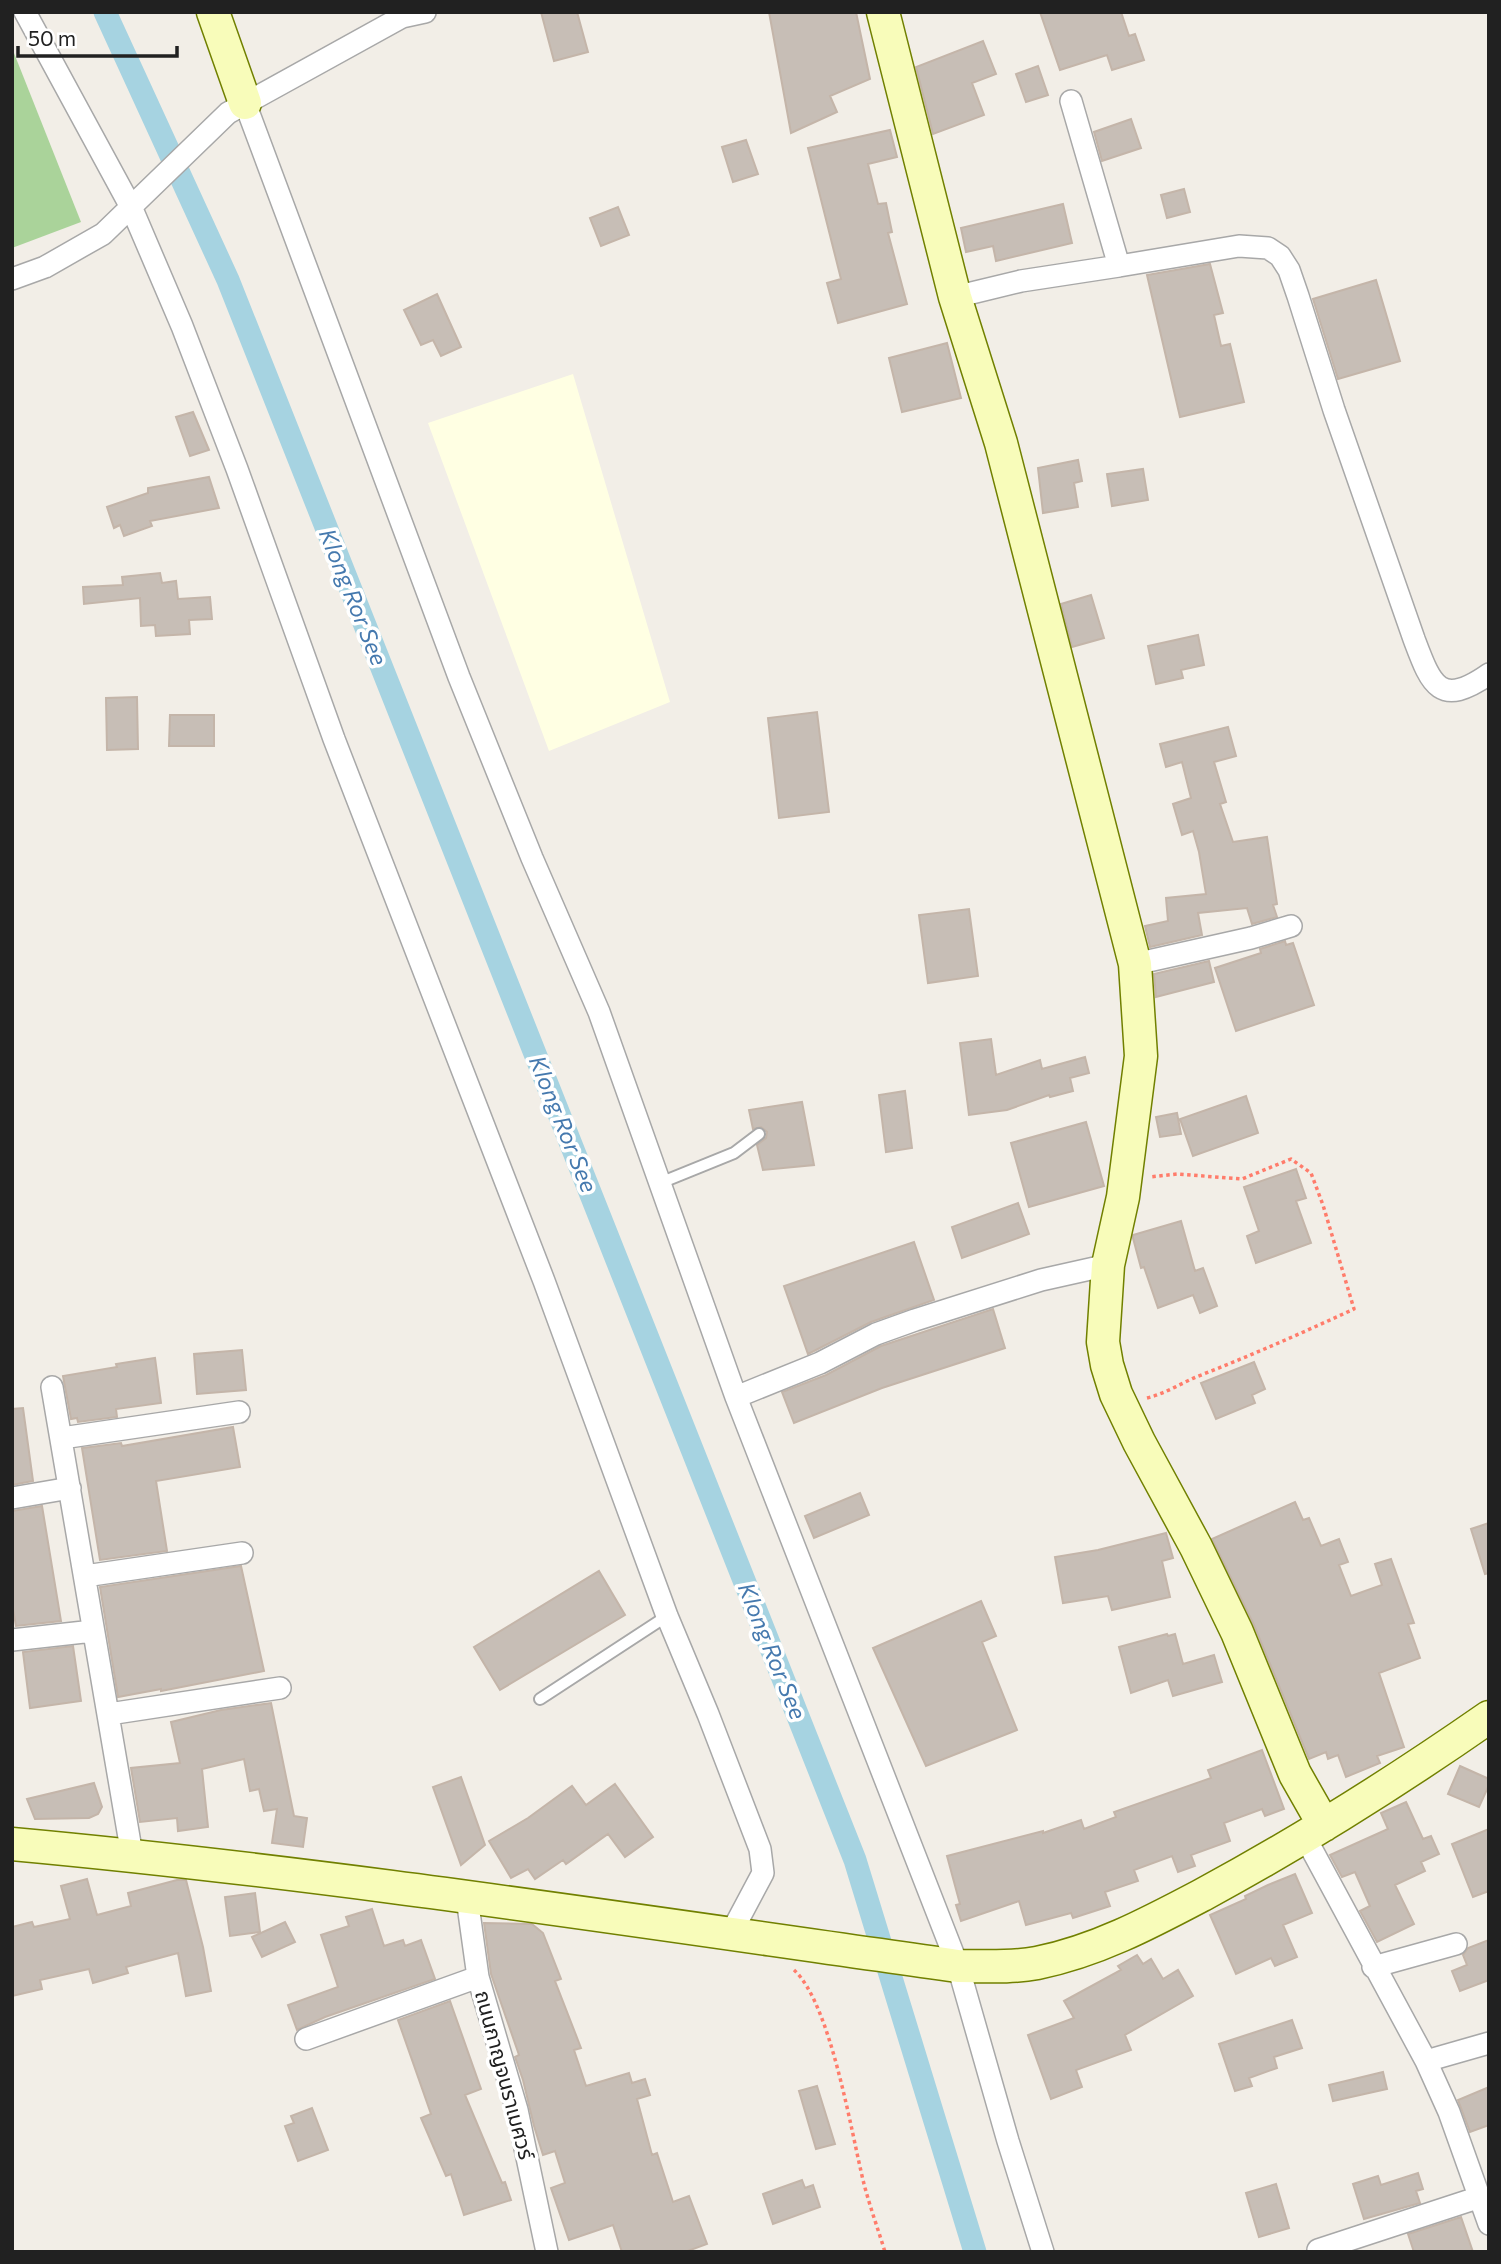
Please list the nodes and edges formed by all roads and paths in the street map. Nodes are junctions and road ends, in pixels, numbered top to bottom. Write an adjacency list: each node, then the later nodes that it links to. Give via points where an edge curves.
1 (25, 12): 8 (street)
2 (213, 12): 7 (street)
3 (425, 12): 5 (street)
4 (883, 12): 11 (street)
5 (400, 15): 7 (street)
6 (1071, 101): 9 (street)
7 (236, 108): 8 (street); 16 (street, via 459,677 599,1012)
8 (136, 204): 10 (street, via 76,251); 28 (street)
9 (1119, 266): 11 (street); 12 (street, via 1239,246 1268,248 1280,256 1289,270 1429,676 1436,687 1447,691 1463,689)
10 (12, 279)
11 (955, 297): 14 (street, via 1001,443)
12 (1489, 674)
13 (1291, 926): 14 (street)
14 (1135, 964): 17 (street, via 1141,1056)
15 (759, 1134): 16 (lane, via 734,1153)
16 (660, 1183): 20 (street)
17 (1124, 1185): 18 (street); 21 (path, via 1177,1174 1242,1179 1291,1159 1311,1173 1354,1308 1159,1395)
18 (1108, 1265): 20 (street, via 1041,1280 915,1320); 21 (street, via 1103,1342)
19 (52, 1387): 23 (street)
20 (736, 1397): 42 (street)
21 (1122, 1406): 35 (street, via 1237,1632)
22 (239, 1412): 23 (street)
23 (62, 1438): 24 (street)
24 (70, 1488): 25 (street); 27 (street)
25 (12, 1498)
26 (243, 1553): 27 (street)
27 (85, 1576): 29 (street)
28 (667, 1616): 32 (lane); 39 (street, via 763,1862 763,1873)
29 (93, 1631): 30 (street); 33 (street)
30 (12, 1640)
31 (280, 1688): 33 (street)
32 (540, 1699)
33 (110, 1714): 37 (street)
34 (1489, 1717): 35 (street)
35 (1314, 1831): 42 (street, via 1146,1924 1089,1948 1016,1966); 43 (street)
36 (12, 1844): 37 (street)
37 (132, 1855): 38 (street)
38 (467, 1898): 39 (street); 44 (street, ถนนกาญจนราเมศวร์)
39 (730, 1935): 41 (street)
40 (1456, 1944): 43 (street)
41 (798, 1956): 42 (street); 52 (path, via 803,1980 822,2021)
42 (944, 1964): 53 (street)
43 (1373, 1967): 47 (street)
44 (478, 1977): 45 (street); 51 (street, ถนนกาญจนราเมศวร์, via 517,2110)
45 (306, 2039)
46 (1489, 2043): 47 (street)
47 (1426, 2061): 48 (street)
48 (1479, 2197): 49 (street); 50 (street)
49 (1489, 2224)
50 (1318, 2249)
51 (547, 2252)
52 (885, 2252)
53 (1043, 2252)

